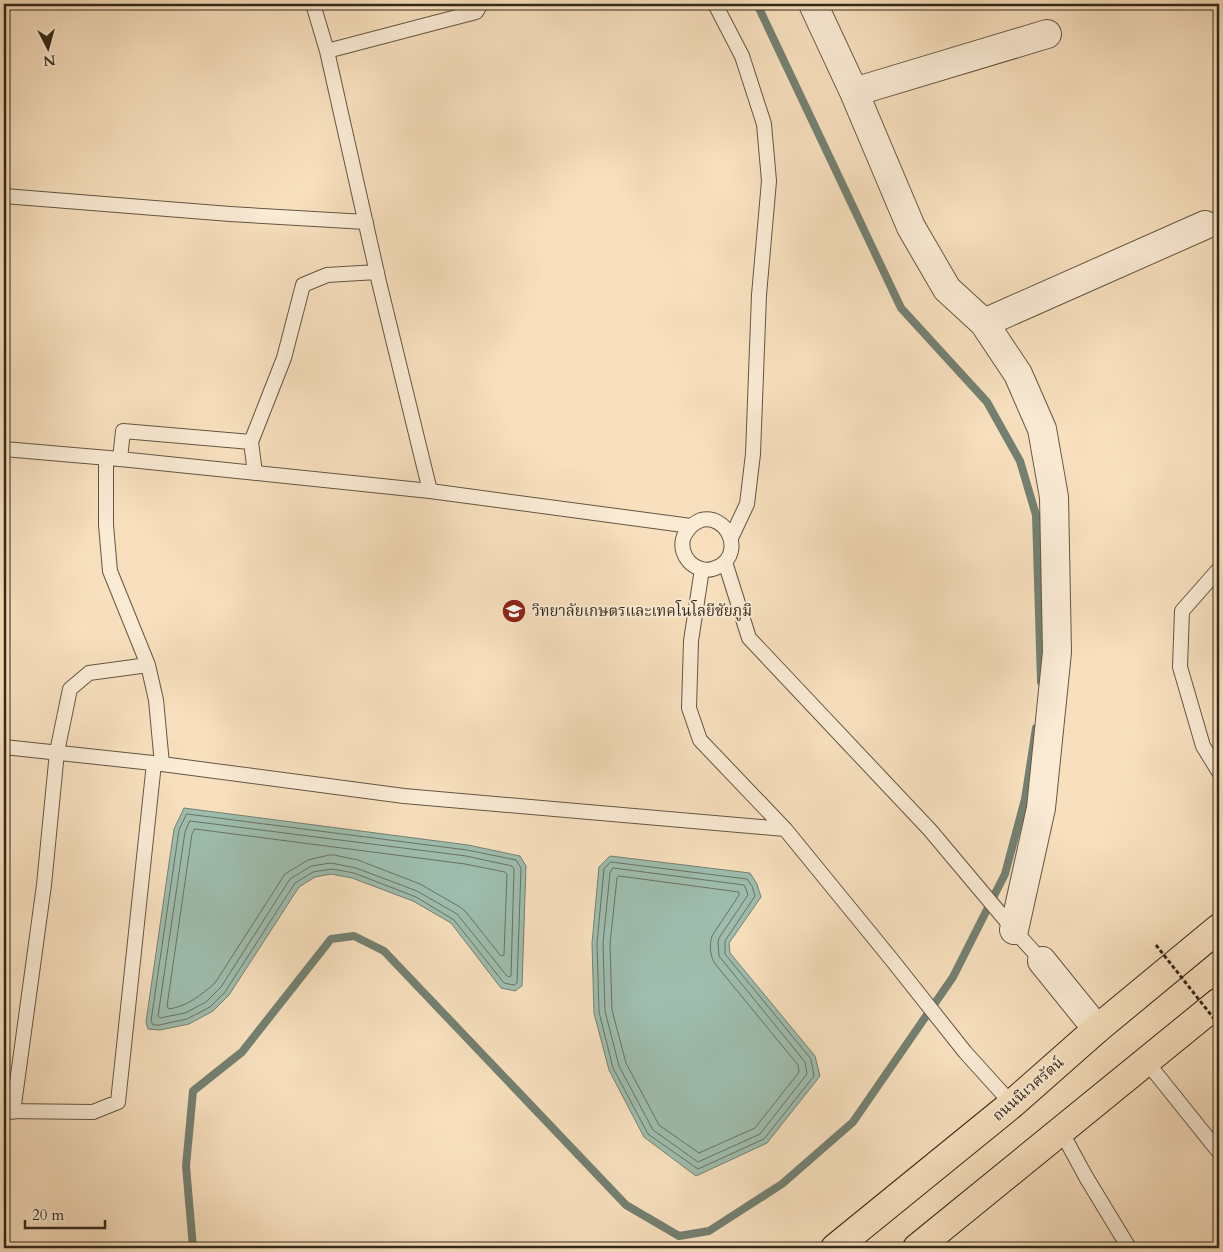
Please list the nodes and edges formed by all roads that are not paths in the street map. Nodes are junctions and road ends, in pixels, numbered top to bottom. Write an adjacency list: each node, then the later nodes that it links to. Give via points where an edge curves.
1 (314, 4): 6 (lane)
2 (481, 4): 6 (lane, via 476,12)
3 (715, 4): 19 (lane, via 742,56 764,124 769,181 759,295 753,454 746,504)
4 (813, 4): 7 (street)
5 (1047, 34): 7 (street)
6 (327, 51): 9 (lane)
7 (854, 92): 12 (street, via 911,227 948,289)
8 (4, 196): 9 (lane)
9 (366, 222): 11 (lane)
10 (1205, 225): 12 (street)
11 (377, 272): 13 (lane, via 327,275 303,285 284,358); 17 (lane)
12 (984, 323): 30 (street, via 1018,374 1042,429 1054,497 1057,652 1054,689 1041,808)
13 (251, 442): 15 (lane, via 123,432); 16 (lane)
14 (4, 449): 15 (lane)
15 (113, 458): 16 (lane); 23 (lane, via 106,525 110,571)
16 (256, 473): 17 (lane)
17 (430, 491): 18 (lane)
18 (691, 526): 19 (lane, via 702,520 715,521 725,527); 21 (lane, via 683,537 682,551 690,563)
19 (731, 538): 20 (lane, via 731,551)
20 (725, 562): 21 (lane, via 714,569); 30 (lane, via 748,638 930,830)
21 (702, 570): 28 (lane, via 691,641 688,708 700,740)
22 (1219, 570): 27 (lane, via 1182,611 1180,667 1203,746)
23 (148, 665): 25 (lane, via 89,673 70,690); 26 (lane, via 156,700)
24 (4, 746): 25 (lane)
25 (57, 752): 26 (lane); 36 (lane, via 44,885)
26 (158, 763): 28 (lane, via 404,796); 36 (lane, via 118,1102 93,1112)
27 (1219, 772)
28 (784, 829): 35 (lane, via 965,1052)
29 (1219, 928): 33 (main road, ถนนนิเวศรัตน์)
30 (1014, 930): 31 (lane)
31 (1042, 961): 33 (street)
32 (1219, 1002): 34 (main road)
33 (1097, 1029): 35 (main road, ถนนนิเวศรัตน์)
34 (1146, 1061): 37 (main road); 38 (lane)
35 (1012, 1104): 39 (main road, ถนนนิเวศรัตน์)
36 (8, 1112)
37 (1061, 1130): 40 (main road); 41 (lane)
38 (1219, 1152)
39 (835, 1248)
40 (918, 1248)
41 (1129, 1248)

